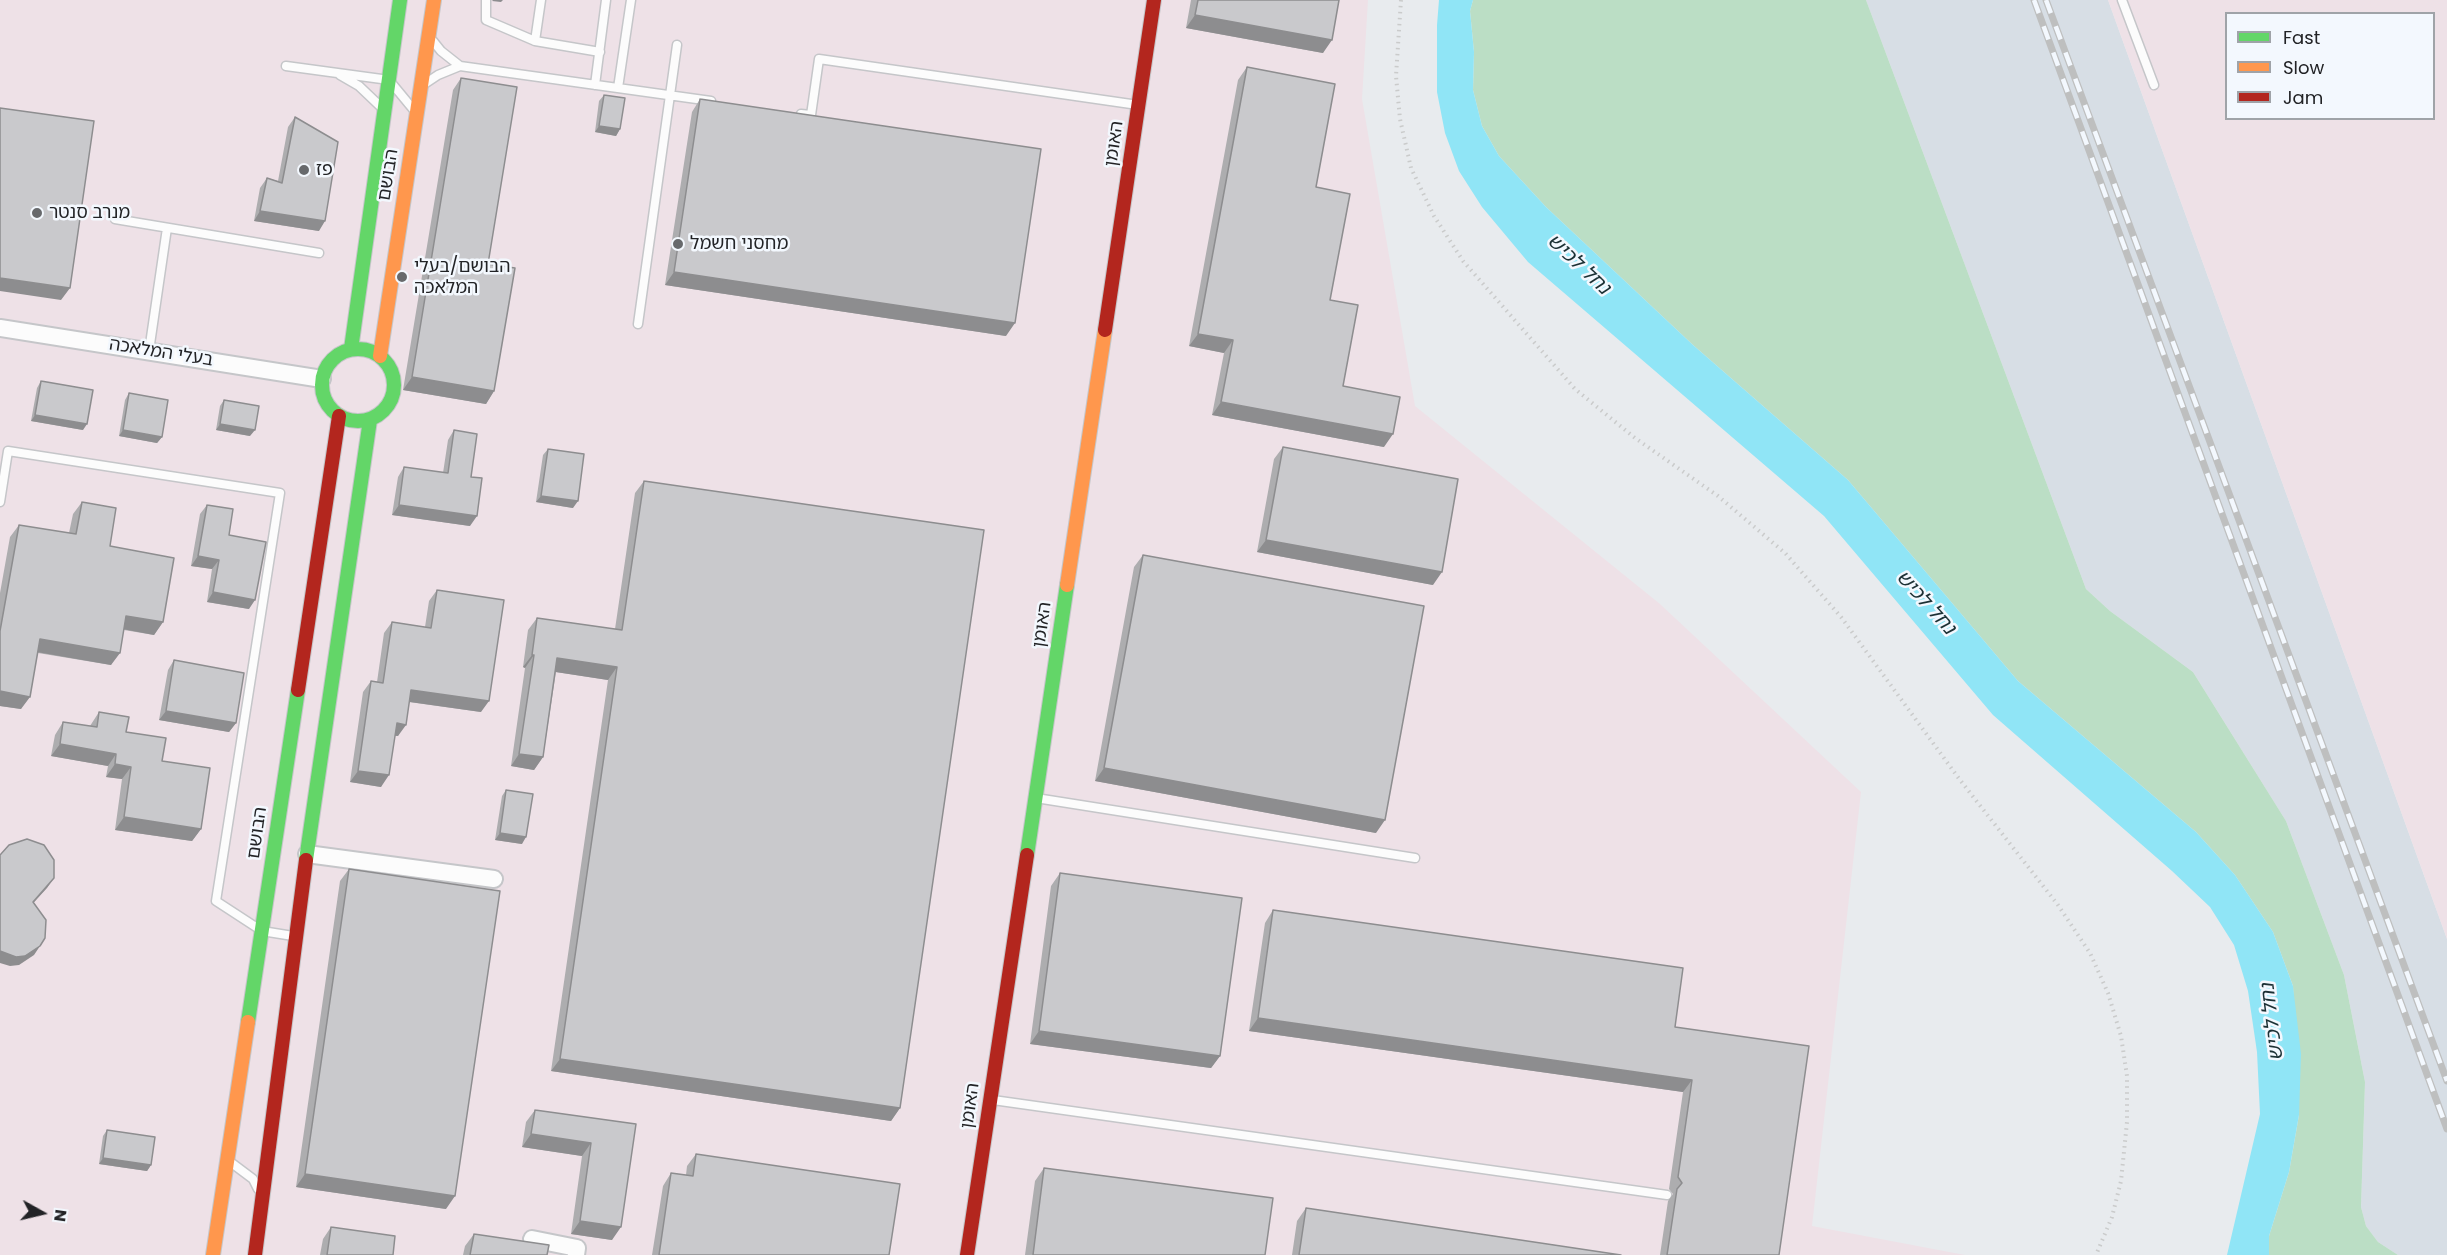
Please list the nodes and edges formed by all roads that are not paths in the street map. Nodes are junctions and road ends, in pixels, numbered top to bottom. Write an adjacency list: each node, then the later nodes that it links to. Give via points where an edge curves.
1 (400, 0): 16 (street, הבושם)
2 (434, 0): 9 (street, הבושם)
3 (486, 0): 10 (lane, via 486,21)
4 (541, 0): 10 (lane)
5 (606, 0): 12 (lane)
6 (631, 0): 20 (lane)
7 (1154, 0): 23 (street, האומן)
8 (2122, 0): 18 (lane)
9 (428, 36): 14 (lane); 19 (street, הבושם)
10 (535, 41): 12 (lane)
11 (677, 45): 21 (lane)
12 (600, 52): 17 (lane)
13 (286, 66): 15 (lane)
14 (460, 66): 17 (lane); 19 (lane)
15 (337, 73): 16 (lane); 24 (lane, via 359,86)
16 (389, 80): 24 (street, הבושם); 26 (lane)
17 (595, 84): 20 (lane)
18 (2154, 85)
19 (421, 86): 26 (street, הבושם)
20 (618, 88): 21 (lane)
21 (670, 95): 22 (lane); 30 (lane)
22 (717, 102)
23 (1138, 105): 25 (lane, via 819,59 811,115); 39 (street, האומן)
24 (385, 110): 32 (street, הבושם)
25 (787, 112)
26 (417, 114): 34 (street, הבושם)
27 (115, 219): 28 (lane)
28 (167, 228): 29 (lane); 33 (lane)
29 (319, 253)
30 (638, 324)
31 (0, 328): 33 (street, בעלי המלאכה)
32 (351, 349): 34 (street); 35 (street, via 332,359)
33 (149, 351): 35 (street, בעלי המלאכה)
34 (380, 356): 37 (street, via 394,376 394,389 386,408)
35 (322, 379): 36 (street, via 325,400)
36 (339, 416): 37 (street, via 359,422); 43 (street, הבושם)
37 (370, 420): 40 (street)
38 (0, 502): 43 (lane, via 8,451 280,493 216,901)
39 (1035, 798): 41 (lane); 45 (street, האומן)
40 (307, 854): 42 (street); 44 (street)
41 (1415, 858)
42 (494, 879)
43 (262, 931): 44 (lane); 46 (street, הבושם)
44 (297, 937): 48 (street)
45 (990, 1099): 47 (lane); 53 (street, האומן)
46 (228, 1160): 48 (lane, via 253,1179); 50 (street, הבושם)
47 (1666, 1195)
48 (263, 1197): 51 (street)
49 (532, 1239): 52 (street, via 577,1248)
50 (213, 1255)
51 (255, 1255)
52 (576, 1255)
53 (967, 1255)

